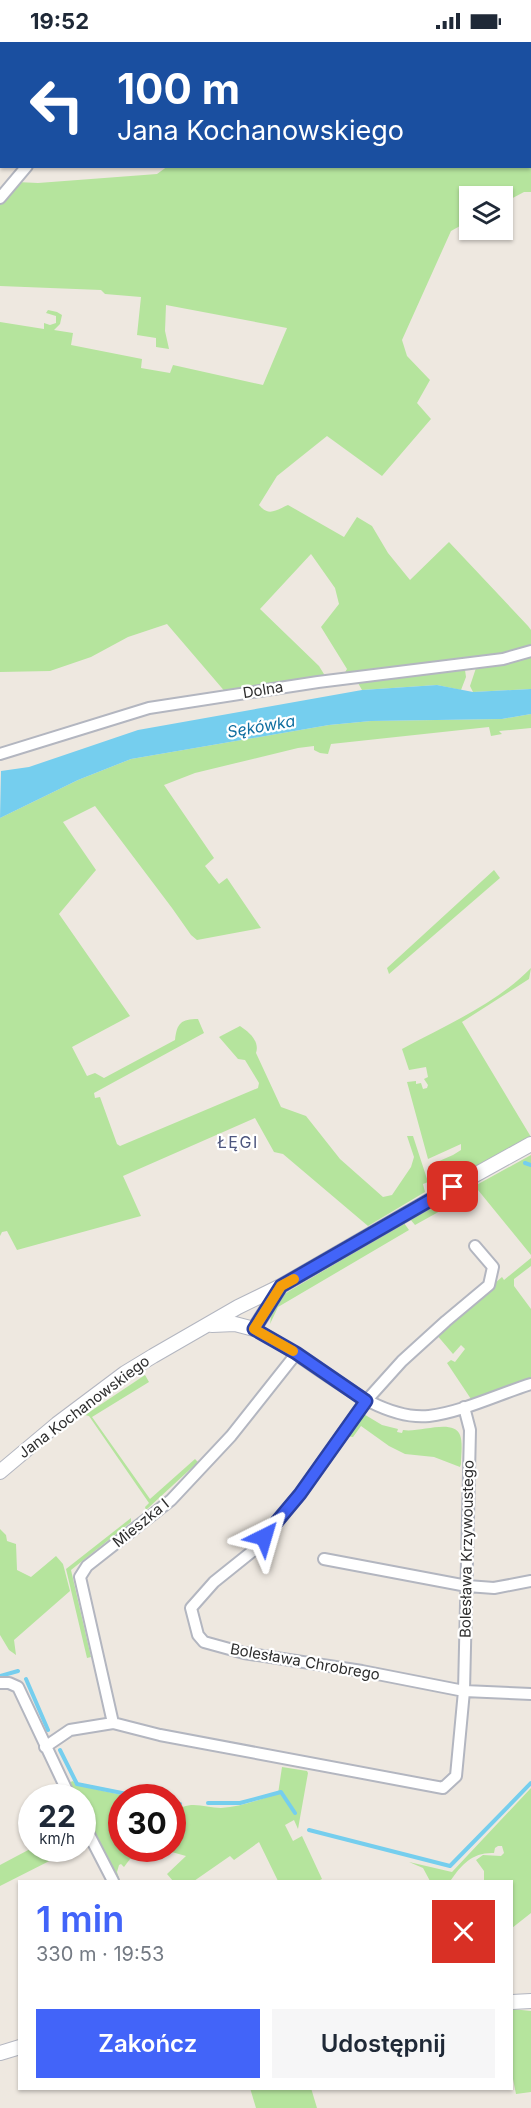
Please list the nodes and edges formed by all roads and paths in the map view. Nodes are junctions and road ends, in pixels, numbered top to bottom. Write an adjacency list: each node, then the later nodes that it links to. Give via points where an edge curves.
1 (25, 168): 2 (street)
2 (0, 198)
3 (531, 651): 4 (street, Dolna, via 503,659 149,708)
4 (0, 754)
5 (531, 1144): 7 (street, Jana Kochanowskiego)
6 (475, 1246): 13 (street, via 493,1267 489,1285 402,1361)
7 (281, 1286): 8 (street, Jana Kochanowskiego); 10 (street)
8 (238, 1306): 9 (street, Jana Kochanowskiego); 10 (street)
9 (209, 1325): 10 (street); 15 (street, Jana Kochanowskiego, via 125,1374)
10 (248, 1328): 11 (street)
11 (296, 1353): 13 (street); 22 (street, Mieszka I, via 231,1436 171,1500 87,1566 80,1577)
12 (531, 1384): 14 (street)
13 (366, 1401): 14 (street, via 404,1415 430,1416); 20 (street, Bolesława Chrobrego, via 300,1494 254,1550 193,1603 198,1635 204,1642 244,1653)
14 (464, 1407): 18 (street, Bolesława Krzywoustego, via 470,1430)
15 (0, 1472)
16 (324, 1559): 18 (street)
17 (531, 1581): 18 (street, via 494,1588)
18 (467, 1586): 20 (street, Bolesława Krzywoustego)
19 (0, 1683): 23 (street, via 18,1687)
20 (464, 1691): 21 (street); 22 (street, via 456,1776 443,1788)
21 (531, 1694)
22 (113, 1723): 23 (street, via 70,1730)
23 (45, 1747): 24 (street)
24 (64, 1784)
25 (96, 1848): 26 (street)
26 (112, 1880)
27 (531, 2001): 28 (street)
28 (513, 2002)
29 (18, 2048): 30 (street)
30 (0, 2053)

